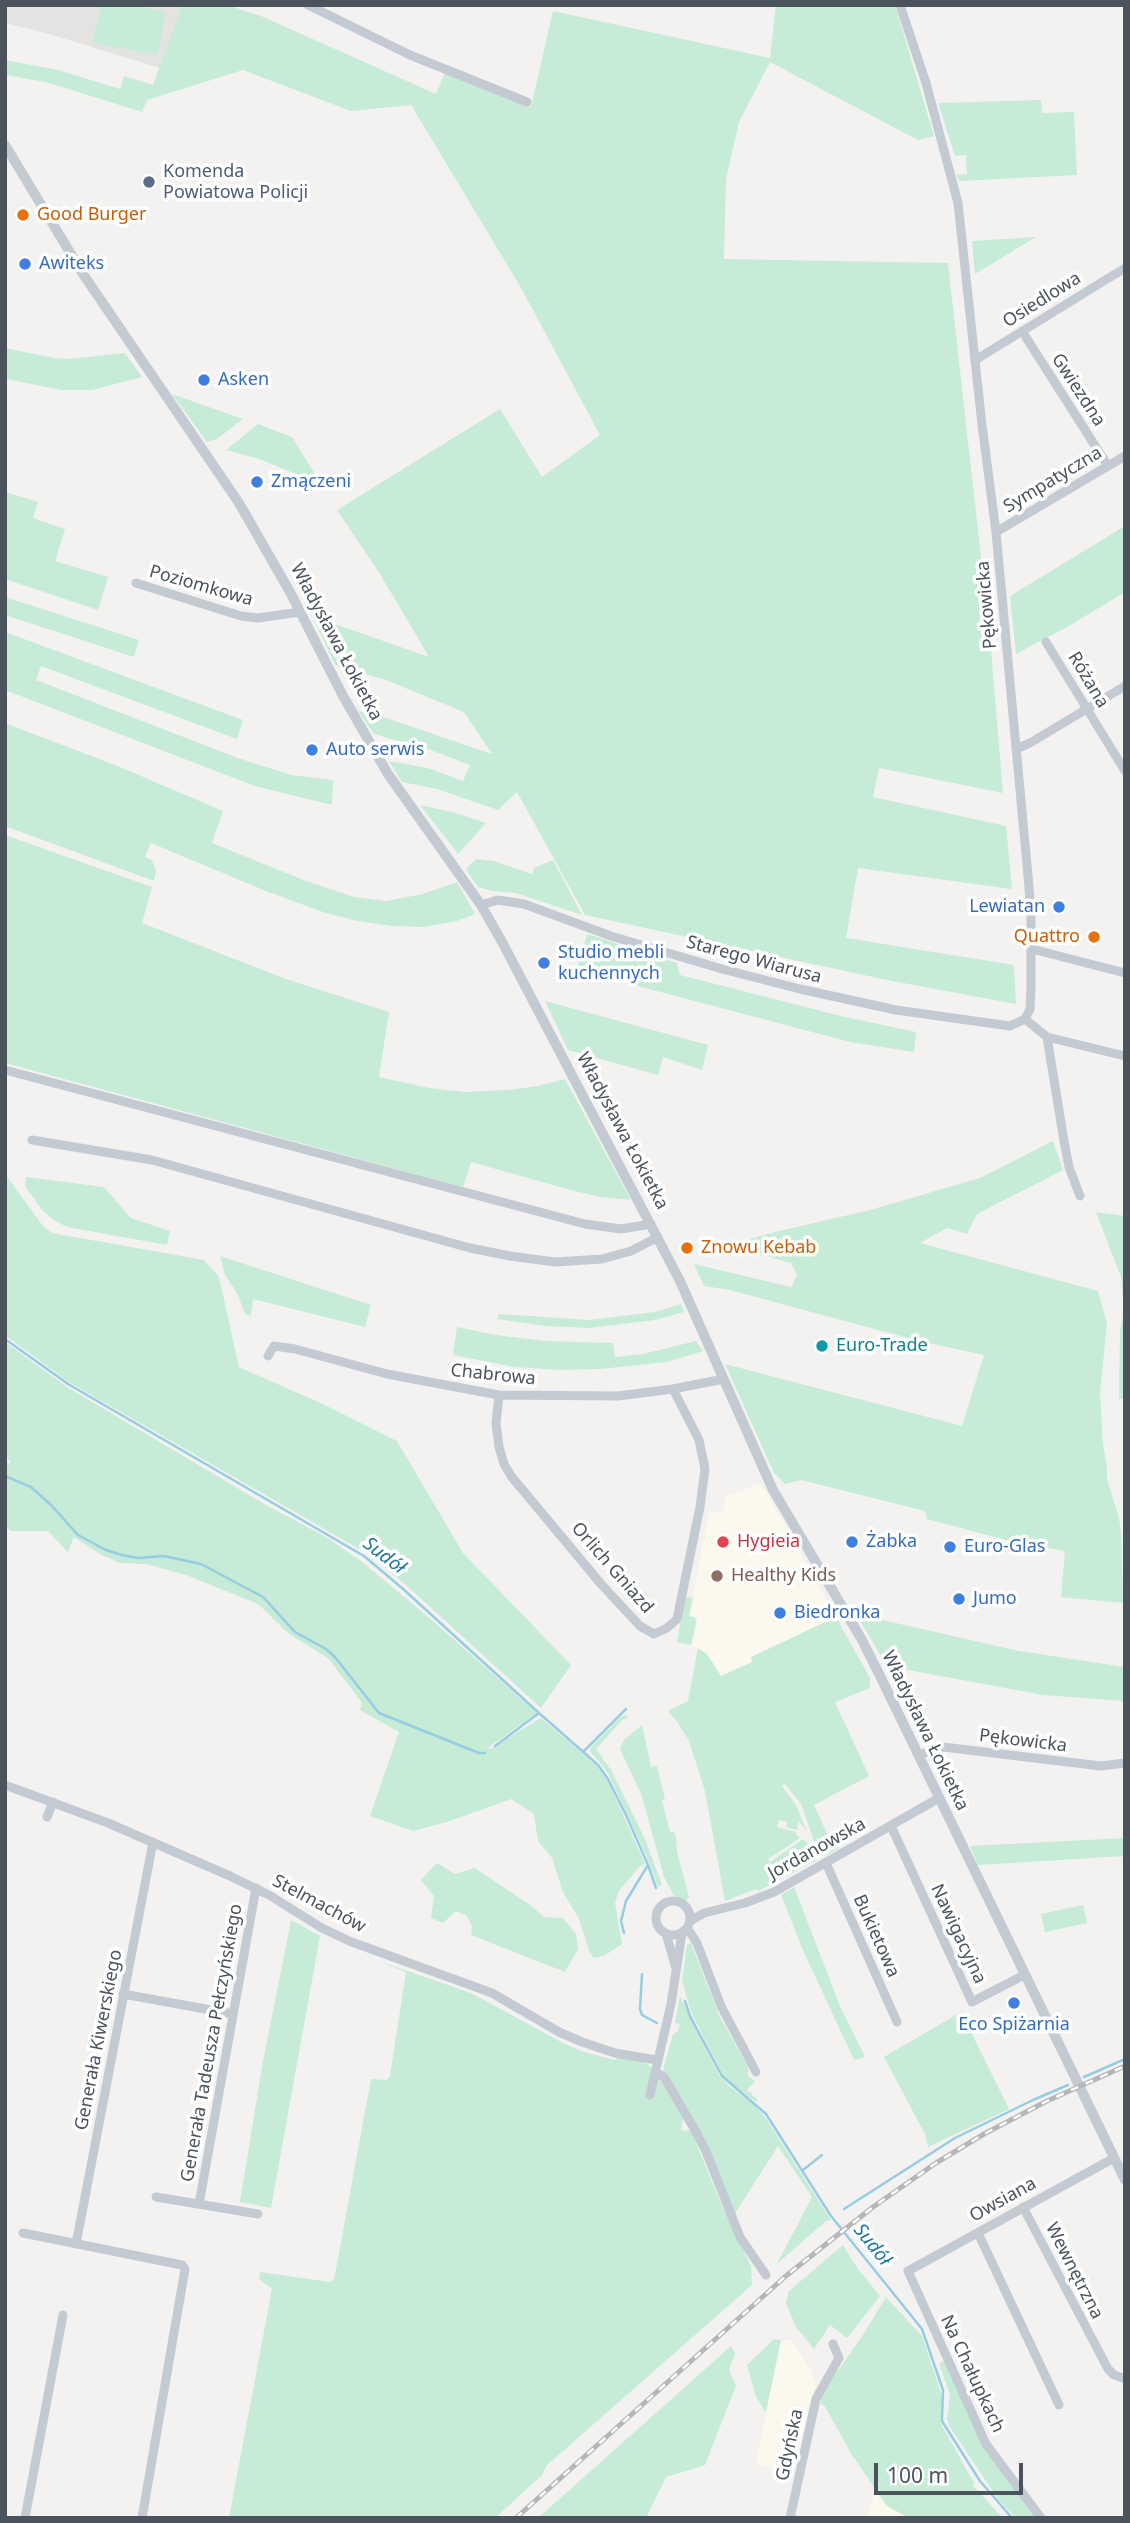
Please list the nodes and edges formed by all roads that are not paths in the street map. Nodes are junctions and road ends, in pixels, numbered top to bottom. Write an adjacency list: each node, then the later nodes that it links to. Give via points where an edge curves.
1 (309, 5): 3 (street, via 410,55)
2 (900, 5): 7 (street, Pękowicka, via 958,203)
3 (527, 102)
4 (5, 145): 12 (street, Władysława Łokietka, via 91,285 239,503)
5 (1125, 268): 6 (street, Osiedlowa)
6 (1022, 331): 7 (street, Osiedlowa); 9 (street, Gwiezdna)
7 (977, 359): 10 (street, Pękowicka)
8 (1125, 456): 9 (street, Sympatyczna)
9 (1108, 466): 10 (street, Sympatyczna)
10 (996, 532): 16 (street, Pękowicka)
11 (136, 583): 12 (street, Poziomkowa, via 241,616 267,618)
12 (300, 612): 18 (street, Władysława Łokietka, via 388,774)
13 (1046, 642): 15 (street, Różana)
14 (1125, 686): 15 (street)
15 (1087, 709): 16 (street); 17 (street, Różana)
16 (1016, 749): 19 (street, Pękowicka)
17 (1125, 771)
18 (481, 905): 21 (street, Starego Wiarusa, via 498,900 524,904 722,969 896,1010 1010,1026); 27 (street, Władysława Łokietka)
19 (1032, 949): 20 (street); 21 (street, Pękowicka, via 1030,1009)
20 (1125, 972)
21 (1025, 1019): 22 (street)
22 (1048, 1037): 23 (street); 26 (street, via 1069,1167)
23 (1125, 1056)
24 (5, 1070): 27 (street, via 585,1224 621,1229)
25 (32, 1140): 28 (street, via 152,1160 510,1256 555,1262 603,1259)
26 (1080, 1196)
27 (651, 1224): 28 (street, Władysława Łokietka)
28 (658, 1237): 30 (street, Władysława Łokietka)
29 (268, 1356): 32 (street, Chabrowa, via 274,1346 295,1349 387,1374)
30 (724, 1379): 31 (street, Chabrowa); 33 (street, Władysława Łokietka, via 773,1490 862,1640)
31 (673, 1389): 32 (street, Chabrowa, via 618,1396); 32 (street, Orlich Gniazd, via 699,1440 705,1469 677,1619 654,1634 640,1626 601,1584 503,1464 496,1423)
32 (499, 1395)
33 (919, 1755): 34 (street, Pękowicka, via 943,1747 1101,1766); 36 (street, Władysława Łokietka)
34 (1125, 1763)
35 (5, 1785): 37 (street, Stelmachów)
36 (939, 1798): 39 (street, Jordanowska); 48 (street, Władysława Łokietka)
37 (53, 1802): 38 (street); 40 (street, Stelmachów)
38 (47, 1817)
39 (891, 1826): 41 (street, Jordanowska); 48 (street, Nawigacyjna, via 972,2002)
40 (153, 1842): 42 (street, Stelmachów); 49 (street, Generała Kiwerskiego)
41 (826, 1863): 44 (street, Jordanowska, via 774,1892); 51 (street, Bukietowa)
42 (256, 1888): 50 (street, Generała Tadeusza Pełczyńskiego); 52 (street, Stelmachów, via 337,1936 475,1986 582,2042)
43 (688, 1910): 44 (street); 45 (street); 46 (street, via 675,1901 660,1907 656,1923)
44 (704, 1913): 45 (street)
45 (687, 1927): 46 (street); 47 (street); 54 (street)
46 (666, 1934): 47 (street)
47 (676, 1970): 52 (street)
48 (1024, 1975): 56 (street, Władysława Łokietka)
49 (123, 1994): 50 (street); 64 (street, Generała Kiwerskiego)
50 (233, 2014): 59 (street, Generała Tadeusza Pełczyńskiego)
51 (897, 2022)
52 (657, 2060): 53 (street)
53 (654, 2072): 55 (street); 66 (street, via 664,2077 692,2125 740,2237)
54 (756, 2072)
55 (650, 2095)
56 (1114, 2158): 57 (street, Władysława Łokietka); 60 (street, Owsiana)
57 (1125, 2180)
58 (156, 2197): 59 (street)
59 (199, 2204): 61 (street)
60 (1023, 2207): 63 (street, Owsiana); 69 (street, Wewnętrzna, via 1108,2369)
61 (258, 2214)
62 (23, 2233): 64 (street)
63 (978, 2233): 65 (street, Owsiana); 70 (street)
64 (76, 2244): 72 (street, via 185,2269)
65 (908, 2271): 74 (street, Na Chałupkach, via 986,2444)
66 (766, 2275)
67 (64, 2315): 71 (street)
68 (833, 2344): 73 (street, Gdyńska, via 839,2358 816,2399)
69 (1124, 2379)
70 (1059, 2405)
71 (25, 2518)
72 (142, 2518)
73 (790, 2518)
74 (1041, 2518)

